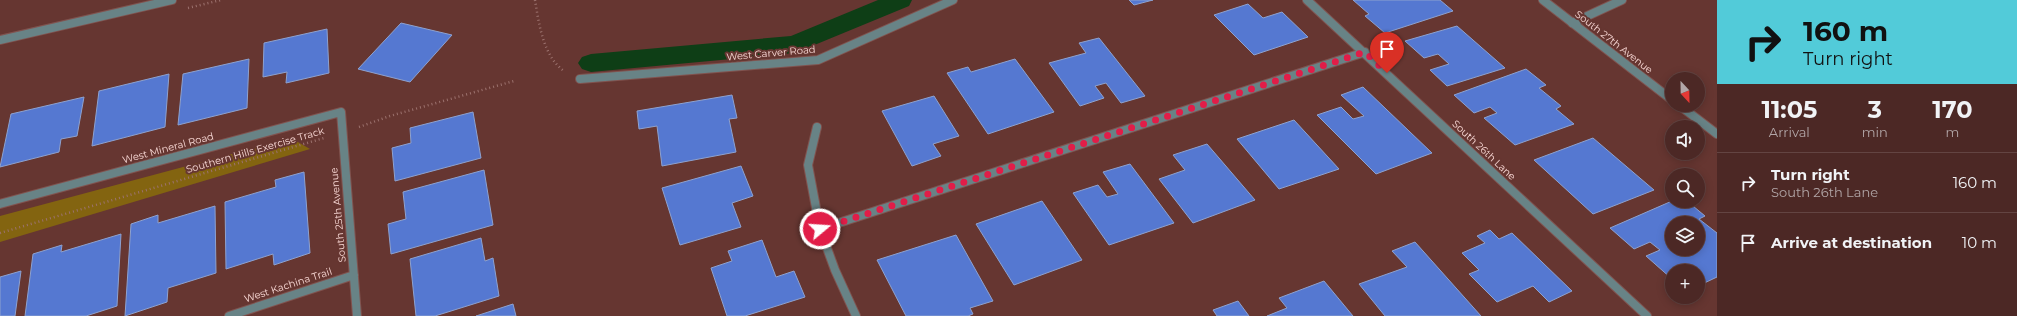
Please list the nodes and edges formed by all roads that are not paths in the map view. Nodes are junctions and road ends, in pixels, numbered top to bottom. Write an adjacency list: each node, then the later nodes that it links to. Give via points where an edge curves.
1 (172, 0): 7 (street)
2 (953, 0): 9 (street, West Carver Road, via 818,60)
3 (1307, 0): 8 (street, South 26th Lane)
4 (1543, 0): 6 (street, South 27th Avenue)
5 (1622, 0): 6 (street)
6 (1572, 23): 10 (street, South 27th Avenue)
7 (0, 40)
8 (1365, 52): 16 (street); 21 (street, South 26th Lane)
9 (580, 79)
10 (1665, 95)
11 (341, 112): 15 (street, West Mineral Road); 17 (street, South 25th Avenue)
12 (1688, 112): 14 (street)
13 (817, 128): 16 (street, via 808,165)
14 (1717, 134)
15 (0, 204)
16 (820, 229): 20 (street)
17 (354, 275): 18 (street, West Kachina Trail); 19 (street, South 25th Avenue)
18 (229, 316)
19 (357, 316)
20 (856, 316)
21 (1647, 316)

